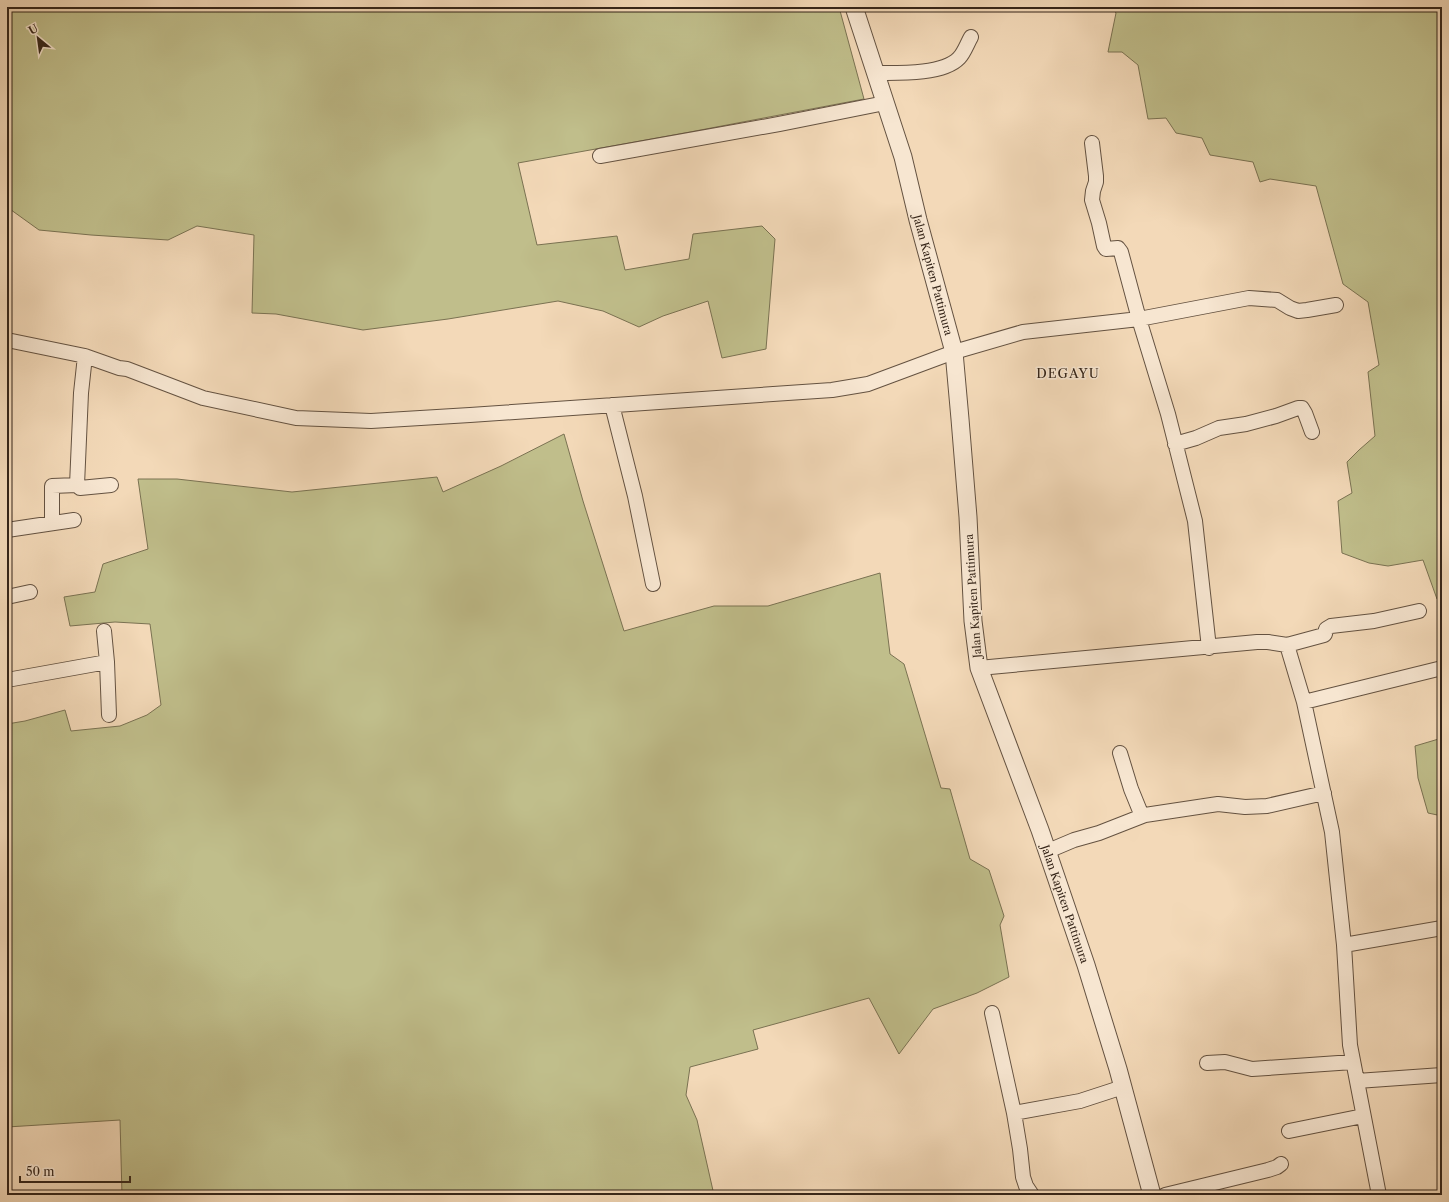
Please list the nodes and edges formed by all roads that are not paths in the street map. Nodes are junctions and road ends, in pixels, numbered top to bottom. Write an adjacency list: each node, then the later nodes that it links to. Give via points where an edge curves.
1 (854, 7): 3 (street, Jalan Kapiten Pattimura)
2 (971, 37): 3 (street, via 953,62 920,71)
3 (875, 73): 4 (street, Jalan Kapiten Pattimura)
4 (885, 103): 6 (street); 10 (street, Jalan Kapiten Pattimura, via 903,157)
5 (1092, 143): 8 (street, via 1096,182 1092,200 1104,246 1106,249 1118,248 1121,252)
6 (600, 156)
7 (1336, 305): 8 (street, via 1298,311 1277,300 1249,298)
8 (1139, 319): 10 (street, via 1023,332); 14 (street)
9 (7, 340): 11 (street)
10 (954, 352): 12 (street, via 868,384 832,390); 28 (street, Jalan Kapiten Pattimura, via 973,621)
11 (85, 356): 12 (street, via 203,398 296,418 371,421); 16 (street)
12 (612, 405): 20 (street, via 635,496)
13 (1312, 432): 14 (street, via 1305,413 1302,408 1298,408 1246,424 1219,428)
14 (1176, 444): 26 (street, via 1195,521)
15 (111, 485): 16 (street, via 80,488)
16 (76, 486): 18 (street, via 52,486)
17 (74, 520): 18 (street)
18 (52, 523): 19 (street)
19 (7, 530)
20 (653, 584)
21 (30, 592): 22 (street)
22 (7, 597)
23 (1419, 611): 25 (street, via 1374,621 1331,626 1326,628 1324,636)
24 (104, 631): 27 (street)
25 (1287, 645): 26 (street, via 1268,642); 31 (street)
26 (1209, 648): 28 (street)
27 (107, 662): 30 (street); 32 (street)
28 (979, 668): 36 (street, Jalan Kapiten Pattimura)
29 (1442, 668): 31 (street)
30 (7, 680)
31 (1304, 702): 34 (street)
32 (109, 715)
33 (1120, 753): 35 (street)
34 (1324, 793): 35 (street, via 1267,806 1218,804); 38 (street, via 1332,832)
35 (1142, 816): 36 (street)
36 (1048, 851): 44 (street, Jalan Kapiten Pattimura)
37 (1442, 928): 38 (street)
38 (1344, 945): 40 (street)
39 (992, 1013): 45 (street)
40 (1353, 1062): 41 (street, via 1252,1068 1225,1062); 43 (street)
41 (1207, 1063)
42 (1442, 1075): 43 (street)
43 (1357, 1081): 46 (street)
44 (1123, 1087): 45 (street, via 1080,1101); 50 (street, Jalan Kapiten Pattimura)
45 (1014, 1113): 49 (street, via 1023,1177)
46 (1364, 1116): 47 (street); 52 (street)
47 (1289, 1131)
48 (1281, 1164): 51 (street, via 1268,1170)
49 (1032, 1195)
50 (1152, 1195)
51 (1165, 1195)
52 (1379, 1195)

